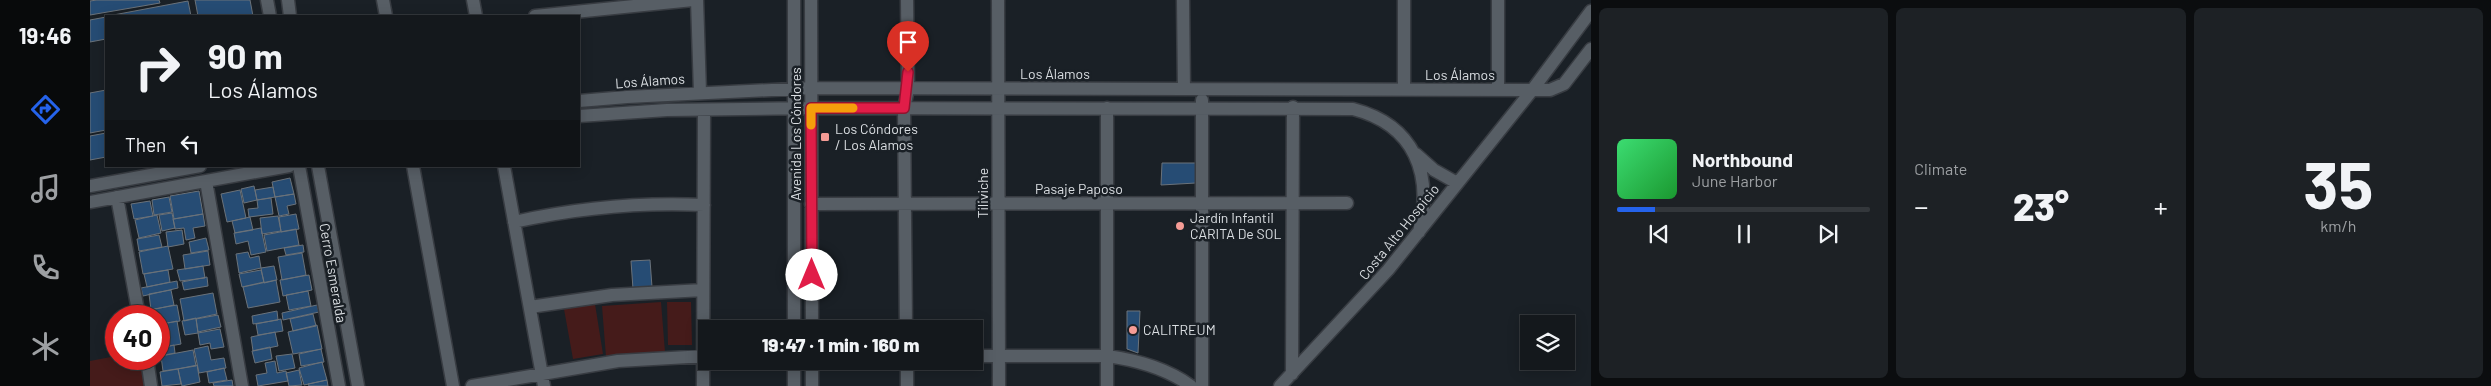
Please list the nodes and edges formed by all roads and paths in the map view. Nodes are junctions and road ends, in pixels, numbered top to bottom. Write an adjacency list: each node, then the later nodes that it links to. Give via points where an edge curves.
1 (267, 0): 16 (street)
2 (288, 0): 17 (street)
3 (383, 0): 18 (street)
4 (473, 0): 19 (street)
5 (693, 0): 14 (street)
6 (697, 0): 31 (street)
7 (794, 0): 23 (street, Avenida Los Cóndores)
8 (811, 0): 22 (street, Avenida Los Cóndores)
9 (907, 0): 24 (street)
10 (998, 0): 25 (street, Tiliviche)
11 (1183, 0): 27 (street)
12 (1404, 0): 29 (street)
13 (1498, 0): 30 (street)
14 (610, 3): 20 (street)
15 (1591, 11): 26 (street, Costa Alto Hospicio)
16 (270, 15)
17 (290, 15)
18 (386, 15)
19 (476, 15)
20 (541, 15)
21 (1591, 49): 26 (street, via 1560,87)
22 (811, 88): 23 (street, Los Álamos); 24 (street, Los Álamos); 34 (street, Avenida Los Cóndores)
23 (794, 89): 31 (street, Los Álamos); 39 (street, Avenida Los Cóndores)
24 (908, 89): 25 (street, Los Álamos); 35 (street)
25 (998, 89): 27 (street, Los Álamos); 36 (street, Tiliviche)
26 (1533, 89): 30 (street, Los Álamos); 50 (street, Costa Alto Hospicio)
27 (1184, 90): 28 (street, Los Álamos)
28 (1202, 90): 29 (street, Los Álamos); 38 (street)
29 (1404, 90): 30 (street, Los Álamos)
30 (1498, 90)
31 (700, 92): 32 (street, Los Álamos)
32 (580, 101)
33 (1293, 107): 38 (street, Los Álamos); 42 (street, Los Álamos, via 1365,112 1396,130); 54 (street)
34 (811, 108): 35 (street, Los Álamos); 39 (street, Los Álamos); 56 (street, Avenida Los Cóndores)
35 (904, 108): 36 (street, Los Álamos); 57 (street)
36 (998, 108): 37 (street, Los Álamos); 58 (street, Tiliviche)
37 (1107, 108): 38 (street, Los Álamos); 59 (street)
38 (1202, 108): 60 (street)
39 (794, 109): 40 (street, Los Álamos); 68 (street, Avenida Los Cóndores)
40 (704, 110): 41 (street, Los Álamos); 61 (street)
41 (580, 116)
42 (1416, 154): 50 (street, Los Álamos, via 1434,170); 63 (street, Los Álamos, via 1424,190)
43 (194, 167): 51 (street)
44 (283, 167): 49 (street)
45 (299, 167): 84 (street, Cerro Esmeralda)
46 (318, 167): 85 (street, Cerro Esmeralda)
47 (413, 167): 86 (street)
48 (504, 167): 62 (street)
49 (206, 181): 52 (street); 83 (street)
50 (1457, 183): 63 (street, Costa Alto Hospicio)
51 (90, 186)
52 (117, 197): 53 (street); 65 (street)
53 (90, 202)
54 (1292, 203): 55 (street, Pasaje Paposo); 60 (street, Pasaje Paposo); 80 (street)
55 (1347, 203)
56 (811, 204): 57 (street, Pasaje Paposo); 69 (street, Avenida Los Cóndores)
57 (905, 204): 58 (street, Pasaje Paposo); 70 (street)
58 (998, 204): 59 (street, Pasaje Paposo); 73 (street, Tiliviche)
59 (1107, 204): 60 (street, Pasaje Paposo); 74 (street)
60 (1202, 204): 95 (street)
61 (704, 205): 62 (street, via 604,207); 64 (street)
62 (514, 222): 66 (street)
63 (1419, 232): 80 (street, Costa Alto Hospicio)
64 (703, 290): 66 (street, via 612,295); 67 (street)
65 (137, 305)
66 (530, 307): 81 (street)
67 (704, 320)
68 (794, 320)
69 (812, 320)
70 (906, 320)
71 (698, 356): 81 (street, via 618,361)
72 (983, 356): 73 (street)
73 (999, 356): 74 (street); 92 (street, Tiliviche)
74 (1107, 356): 93 (street); 94 (street, via 1154,367)
75 (148, 370): 82 (street)
76 (704, 370): 88 (street)
77 (794, 370): 89 (street)
78 (812, 370): 90 (street)
79 (907, 370): 91 (street)
80 (1292, 374): 96 (street, Costa Alto Hospicio)
81 (543, 380): 87 (street)
82 (152, 386)
83 (242, 386)
84 (339, 386)
85 (358, 386)
86 (453, 386)
87 (472, 386)
88 (703, 386)
89 (794, 386)
90 (812, 386)
91 (907, 386)
92 (999, 386)
93 (1107, 386)
94 (1191, 386)
95 (1202, 386)
96 (1280, 386)

